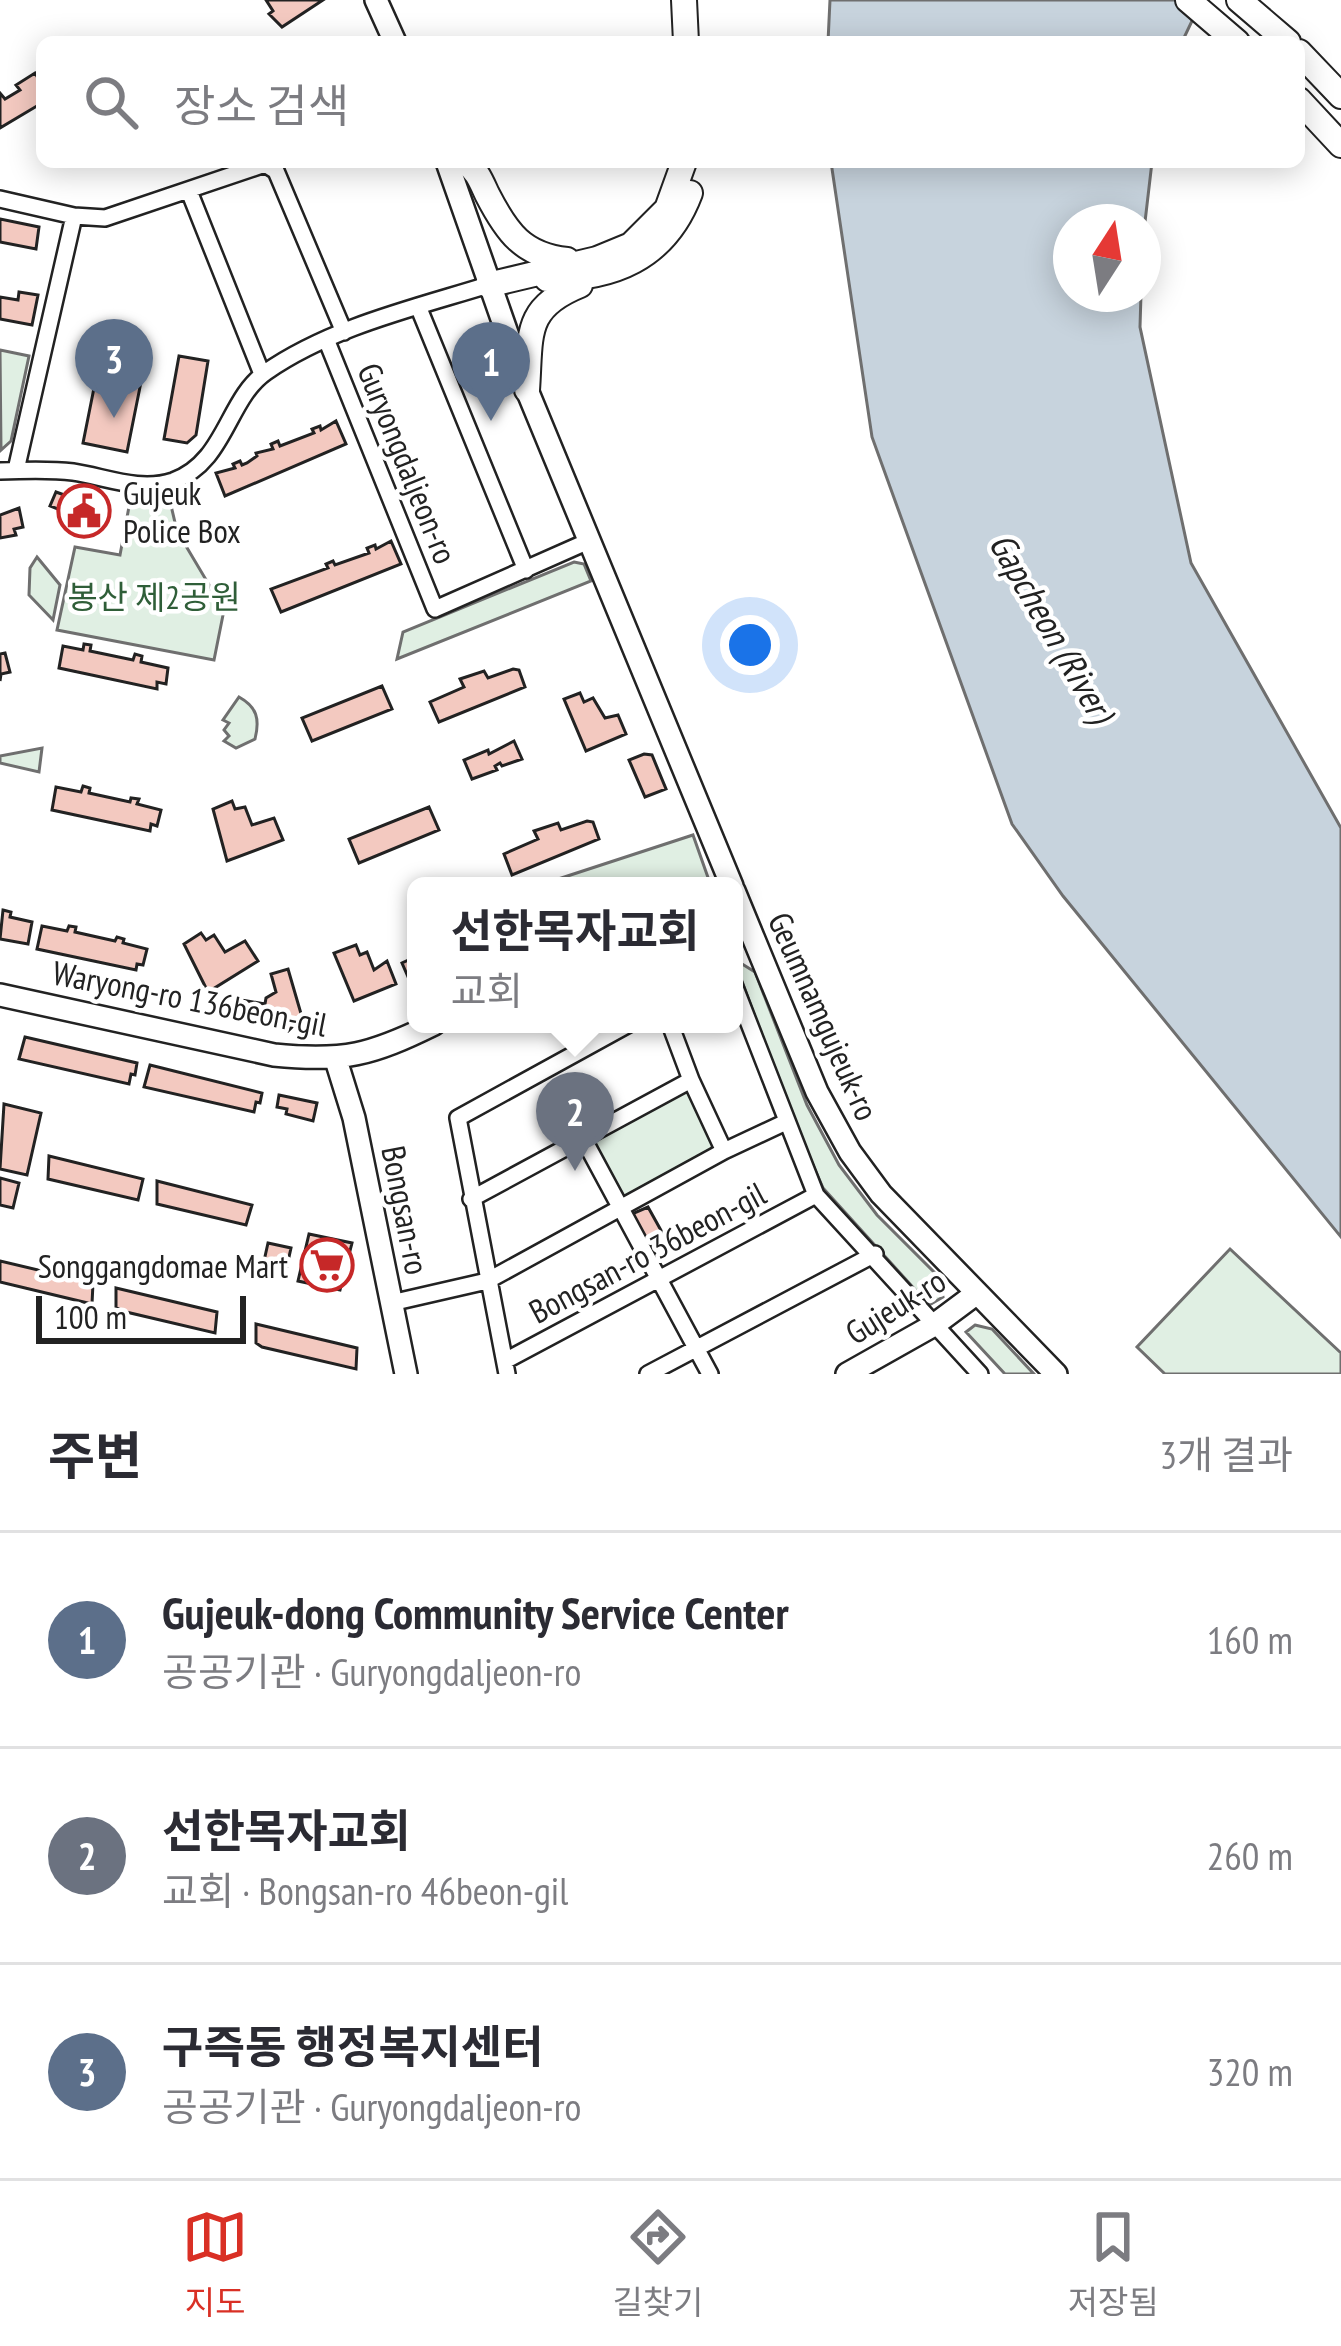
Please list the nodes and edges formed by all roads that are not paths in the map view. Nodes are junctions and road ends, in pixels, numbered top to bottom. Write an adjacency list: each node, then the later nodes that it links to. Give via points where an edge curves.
1 (376, 0): 6 (main road)
2 (684, 0): 7 (highway)
3 (700, 0): 8 (highway)
4 (1188, 0): 9 (highway)
5 (1239, 0): 10 (highway)
6 (392, 36)
7 (686, 36)
8 (701, 36)
9 (1230, 36)
10 (1281, 36)
11 (1305, 58): 12 (highway)
12 (1341, 96)
13 (1305, 106): 14 (highway)
14 (1341, 145)
15 (254, 168): 21 (street)
16 (271, 168): 29 (street)
17 (449, 168): 27 (main road, Geumnamgujeuk-ro)
18 (475, 168): 24 (highway, via 530,252)
19 (682, 168): 24 (highway, via 667,209 631,245)
20 (698, 168): 25 (highway, via 675,226 646,254)
21 (189, 191): 23 (street, via 122,215); 31 (street)
22 (0, 199): 23 (street)
23 (74, 216): 33 (street, Guryongdaljeon-ro)
24 (576, 261): 26 (highway)
25 (597, 277): 26 (highway); 32 (highway, via 554,294 540,309)
26 (520, 279): 27 (highway)
27 (488, 285): 28 (street, Guryongdaljeon-ro); 32 (main road, Geumnamgujeuk-ro)
28 (418, 306): 29 (street, Guryongdaljeon-ro); 35 (street, Guryongdaljeon-ro)
29 (344, 332): 30 (street, Guryongdaljeon-ro)
30 (326, 339): 31 (street, Guryongdaljeon-ro); 35 (street, Guryongdaljeon-ro, via 435,609)
31 (262, 374): 33 (street, Guryongdaljeon-ro, via 224,435 178,479 144,485 68,471)
32 (527, 390): 34 (main road, Geumnamgujeuk-ro)
33 (8, 471)
34 (592, 540): 35 (street); 36 (main road, Geumnamgujeuk-ro)
35 (526, 570)
36 (728, 877)
37 (743, 932): 54 (main road, Geumnamgujeuk-ro, via 850,1152)
38 (2, 1002): 43 (main road, Waryong-ro 136beon-gil)
39 (743, 1009): 45 (street)
40 (415, 1033): 43 (main road, Waryong-ro 136beon-gil)
41 (612, 1033): 49 (street, via 458,1118)
42 (673, 1033): 44 (street)
43 (337, 1060): 55 (main road, Bongsan-ro)
44 (691, 1080): 46 (street); 47 (street)
45 (786, 1123): 47 (street); 48 (street)
46 (583, 1138): 49 (street); 50 (street)
47 (724, 1151): 50 (street)
48 (816, 1195): 51 (street); 53 (street, Bongsan-ro 36beon-gil)
49 (471, 1199): 52 (street)
50 (622, 1208): 52 (street); 53 (street)
51 (875, 1254): 56 (street); 57 (street)
52 (487, 1281): 55 (street); 58 (street)
53 (659, 1281): 57 (street); 58 (street, Bongsan-ro 36beon-gil)
54 (977, 1294): 56 (main road, Gujeuk-ro); 64 (main road, Geumnamgujeuk-ro)
55 (391, 1303): 59 (main road, Bongsan-ro)
56 (934, 1325): 62 (main road, Gujeuk-ro); 63 (street)
57 (696, 1348): 60 (street); 61 (street)
58 (506, 1367)
59 (406, 1374)
60 (648, 1374)
61 (710, 1374)
62 (847, 1374)
63 (980, 1374)
64 (1056, 1374)

